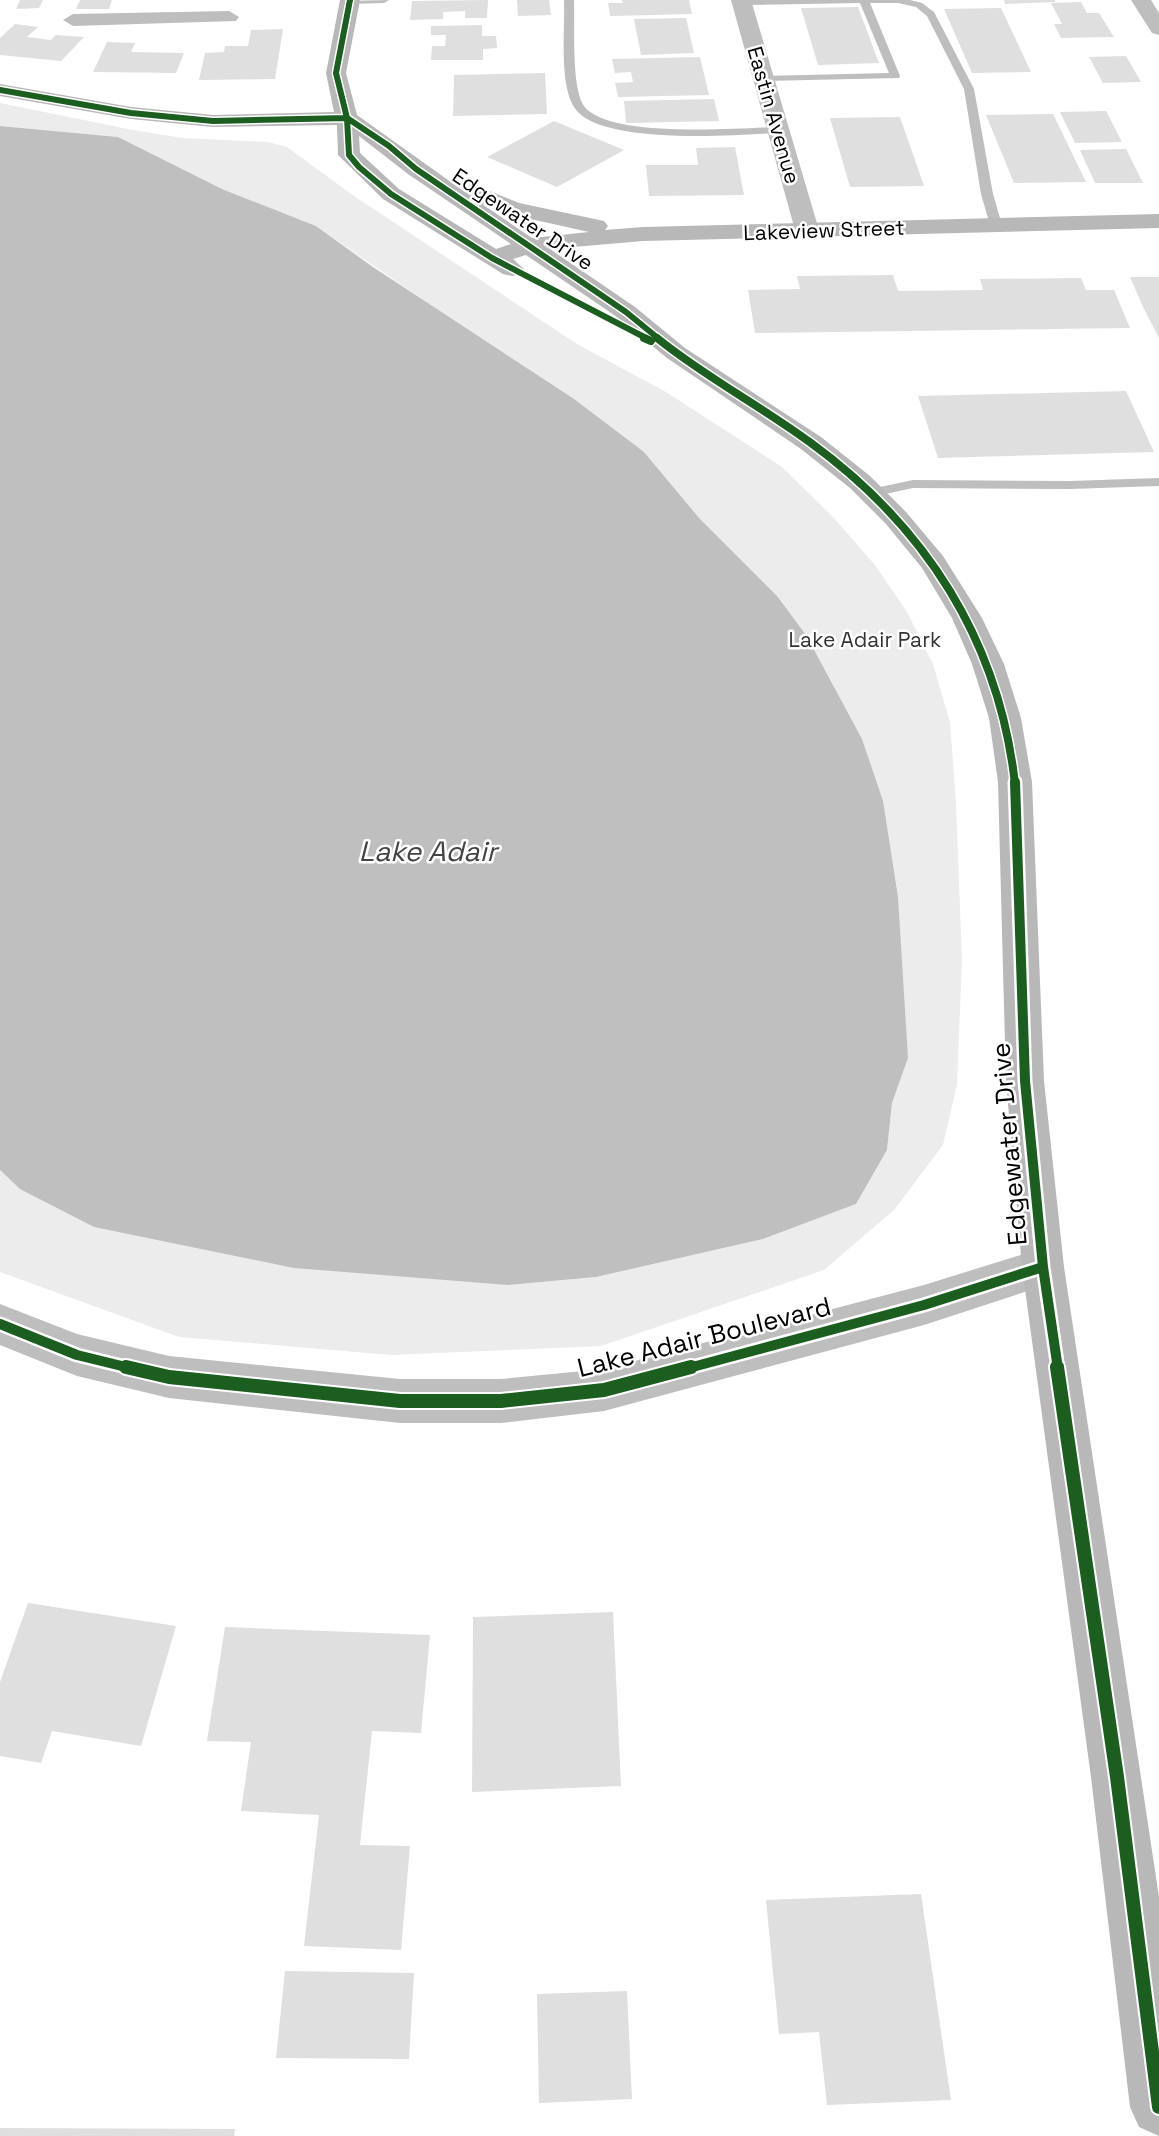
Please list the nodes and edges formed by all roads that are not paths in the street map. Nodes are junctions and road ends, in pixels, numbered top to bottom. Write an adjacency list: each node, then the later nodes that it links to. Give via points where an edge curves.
1 (384, 0): 6 (lane)
2 (569, 0): 15 (lane, via 573,78 585,115 643,132)
3 (864, 0): 7 (lane); 12 (lane, via 895,76)
4 (871, 0): 18 (lane, via 898,0 919,5 931,14 969,89)
5 (1141, 0): 11 (street)
6 (349, 1): 14 (street, Edgewater Drive, via 337,73)
7 (741, 1): 12 (street, Eastin Avenue)
8 (149, 9): 9 (street); 10 (street)
9 (229, 17)
10 (73, 20)
11 (1159, 29)
12 (764, 78): 15 (street, Eastin Avenue)
13 (0, 90): 14 (street, via 131,113 213,121)
14 (347, 118): 16 (street, Edgewater Drive); 22 (street, Edgewater Drive, via 349,155 365,172 391,194)
15 (778, 130): 19 (street, Eastin Avenue)
16 (412, 167): 20 (street, via 513,208 592,226); 21 (street, Edgewater Drive)
17 (1159, 220): 18 (street, Lakeview Street)
18 (996, 225): 19 (street, Lakeview Street)
19 (807, 230): 20 (street, Lakeview Street)
20 (689, 233): 21 (street, Lakeview Street)
21 (527, 246): 22 (street, Lakeview Street); 23 (street, Edgewater Drive, via 626,312)
22 (492, 258): 23 (street, Edgewater Drive)
23 (676, 354): 25 (street, Edgewater Drive, via 810,443)
24 (1159, 482): 25 (lane, via 913,484)
25 (871, 493): 26 (street, Edgewater Drive, via 916,541 951,588 988,664 1012,749 1025,1081)
26 (1043, 1267): 27 (street, Lake Adair Boulevard, via 924,1305 604,1390 501,1401 400,1401 169,1377 77,1356); 28 (street, Edgewater Drive)
27 (0, 1324)
28 (1159, 2107)

